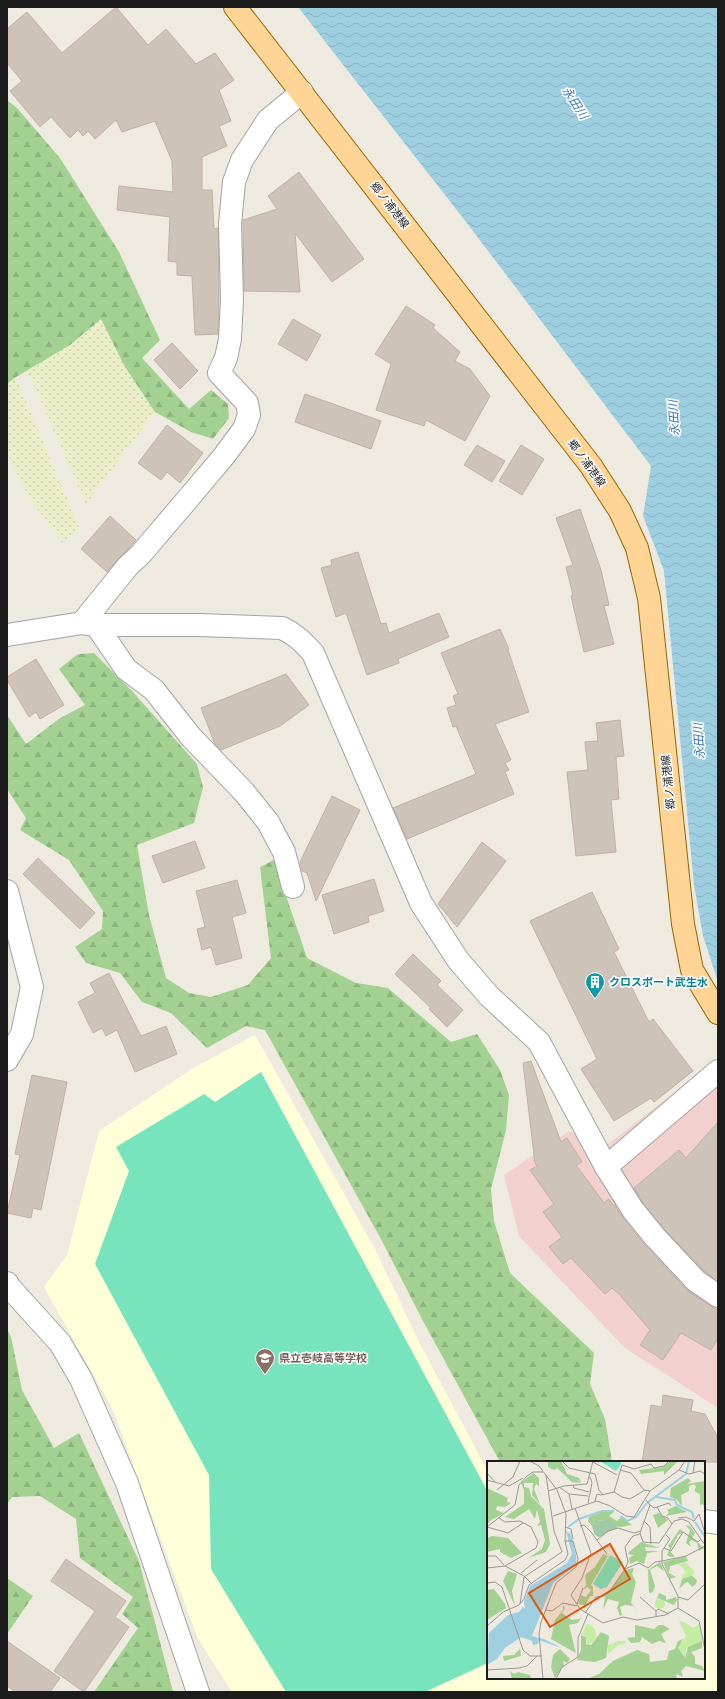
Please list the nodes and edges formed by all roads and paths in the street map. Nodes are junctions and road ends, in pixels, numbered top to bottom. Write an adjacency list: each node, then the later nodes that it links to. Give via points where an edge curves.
1 (236, 7): 2 (main road, 郷ノ浦港線)
2 (302, 92): 3 (street, via 268,120 242,160 234,182 230,224 230,339 226,358 219,373 247,403 249,415 244,429 191,496 128,566); 7 (main road, 郷ノ浦港線, via 591,466 623,518 637,548 648,598 683,924 692,970)
3 (89, 624): 4 (street); 5 (street, via 126,669 154,690 191,737 244,792 268,822 284,852); 10 (street, via 282,628 302,640 313,653 420,903 458,960 489,996 539,1042)
4 (7, 635)
5 (294, 887)
6 (7, 891): 8 (street, via 32,987 22,1034)
7 (718, 1013)
8 (7, 1060)
9 (718, 1071): 10 (street)
10 (606, 1167): 12 (street, via 633,1210 655,1238 696,1281)
11 (7, 1283): 15 (street, via 60,1343 81,1379 127,1483)
12 (718, 1296)
13 (705, 1522): 14 (street)
14 (718, 1523)
15 (198, 1692)

